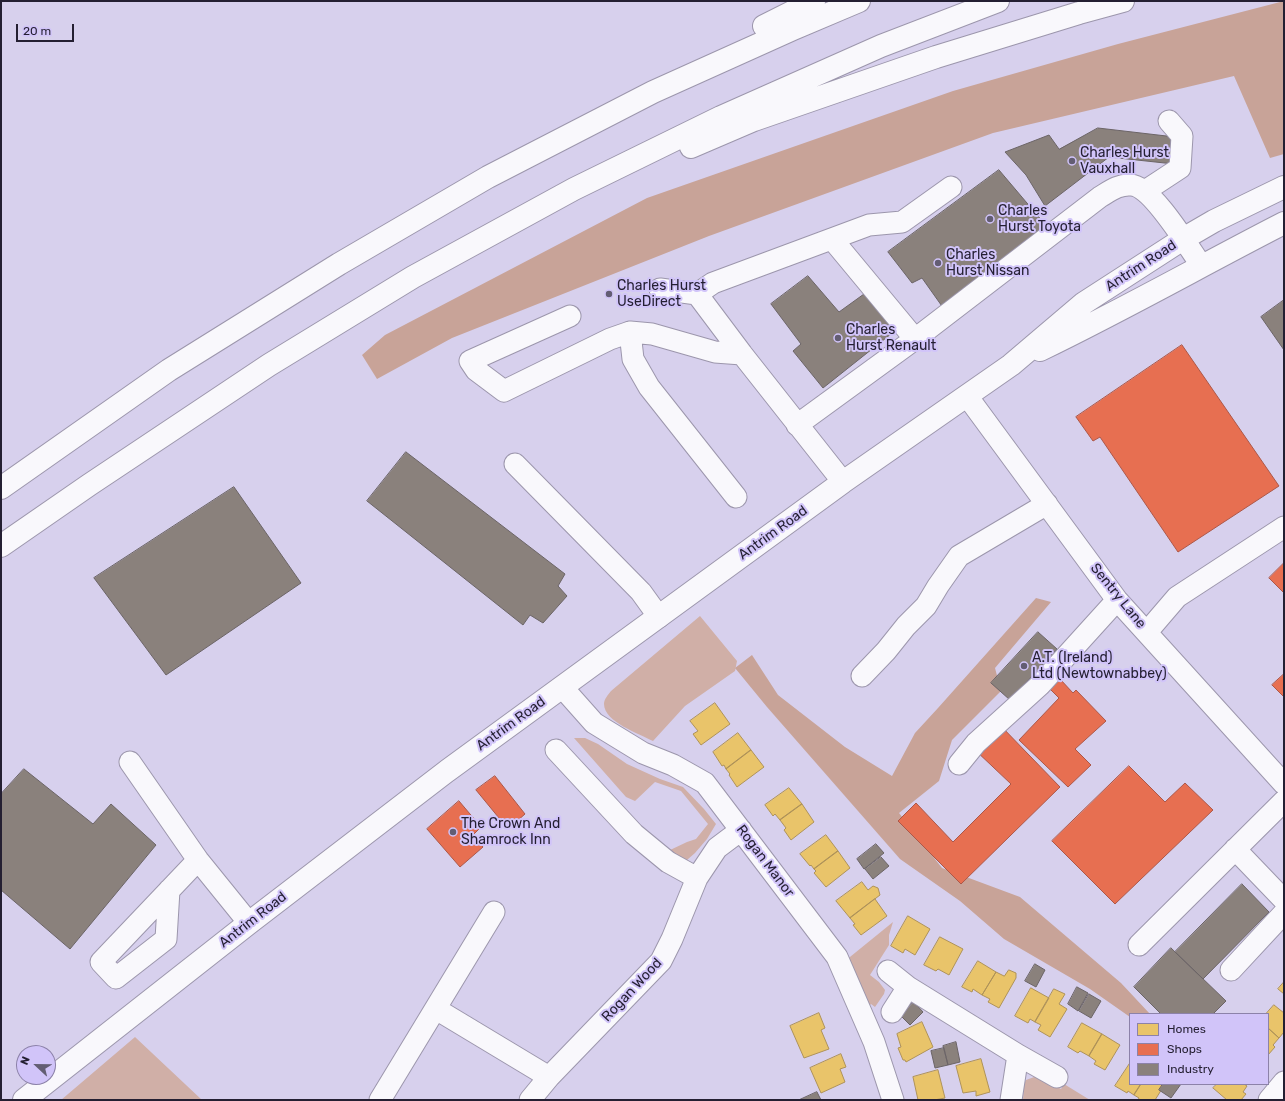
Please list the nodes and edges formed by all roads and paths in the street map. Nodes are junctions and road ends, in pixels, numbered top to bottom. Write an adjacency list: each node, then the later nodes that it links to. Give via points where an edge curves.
1 (814, 1): 12 (main road, via 593,111 463,186)
2 (859, 1): 12 (main road, via 653,92 488,177)
3 (998, 1): 14 (main road, via 881,46 721,117 574,189)
4 (1124, 1): 14 (main road, via 936,57 754,120 606,184)
5 (1169, 121): 8 (street, via 1182,136 1180,168)
6 (951, 187): 10 (street, via 902,222 869,225)
7 (1284, 187): 11 (main road, Antrim Road)
8 (1145, 191): 11 (street, via 1158,203); 19 (street, via 1133,185 1118,186 1100,197)
9 (1284, 223): 13 (main road, Antrim Road)
10 (832, 239): 16 (street, via 714,284); 19 (street)
11 (1183, 239): 13 (street); 21 (main road, Antrim Road, via 1084,303)
12 (339, 264): 26 (main road, via 169,370)
13 (1201, 265): 21 (main road, Antrim Road, via 1096,323)
14 (413, 277): 30 (main road, via 269,365)
15 (660, 289): 16 (street)
16 (697, 294): 20 (street)
17 (570, 316): 18 (street, via 470,361 476,370 504,391 610,339)
18 (630, 332): 20 (street, via 652,334 715,352); 27 (street, via 633,359 649,387)
19 (915, 339): 23 (street)
20 (742, 354): 23 (street)
21 (1010, 365): 22 (main road, Antrim Road)
22 (967, 396): 25 (main road, Antrim Road); 28 (street, Sentry Lane)
23 (797, 425): 25 (street)
24 (515, 464): 32 (street, via 641,592)
25 (843, 482): 32 (main road, Antrim Road)
26 (1, 488)
27 (736, 497)
28 (1047, 504): 31 (street, Sentry Lane); 34 (street, via 959,556 926,606)
29 (1284, 527): 33 (street, via 1177,597)
30 (1, 546)
31 (1117, 600): 33 (street, Sentry Lane); 38 (street, via 1040,685 976,743)
32 (659, 616): 35 (main road, Antrim Road)
33 (1147, 632): 39 (street, Sentry Lane)
34 (862, 676)
35 (562, 687): 41 (street, Rogan Manor, via 594,723 643,752 705,783); 49 (main road, Antrim Road, via 447,771)
36 (556, 750): 44 (street, via 634,834 668,862)
37 (130, 762): 43 (street)
38 (959, 764)
39 (1284, 784)
40 (1284, 801): 42 (street)
41 (741, 830): 44 (street, Rogan Wood, via 717,848); 62 (street, Rogan Manor, via 837,957 874,1042)
42 (1230, 853): 46 (street, via 1249,863); 50 (street)
43 (198, 860): 45 (street); 49 (street)
44 (697, 878): 59 (street, Rogan Wood, via 661,961)
45 (169, 890)
46 (1284, 900)
47 (494, 912): 54 (street)
48 (1284, 913): 51 (street)
49 (249, 923): 60 (main road, Antrim Road)
50 (1139, 945)
51 (1231, 970)
52 (888, 971): 53 (street)
53 (908, 987): 55 (street); 56 (street)
54 (436, 1009): 59 (street); 61 (street)
55 (892, 1012)
56 (1018, 1055): 57 (street); 63 (street)
57 (1057, 1077)
58 (1284, 1082): 64 (street)
59 (542, 1092)
60 (24, 1100)
61 (380, 1100)
62 (893, 1100)
63 (1011, 1100)
64 (1269, 1100)

